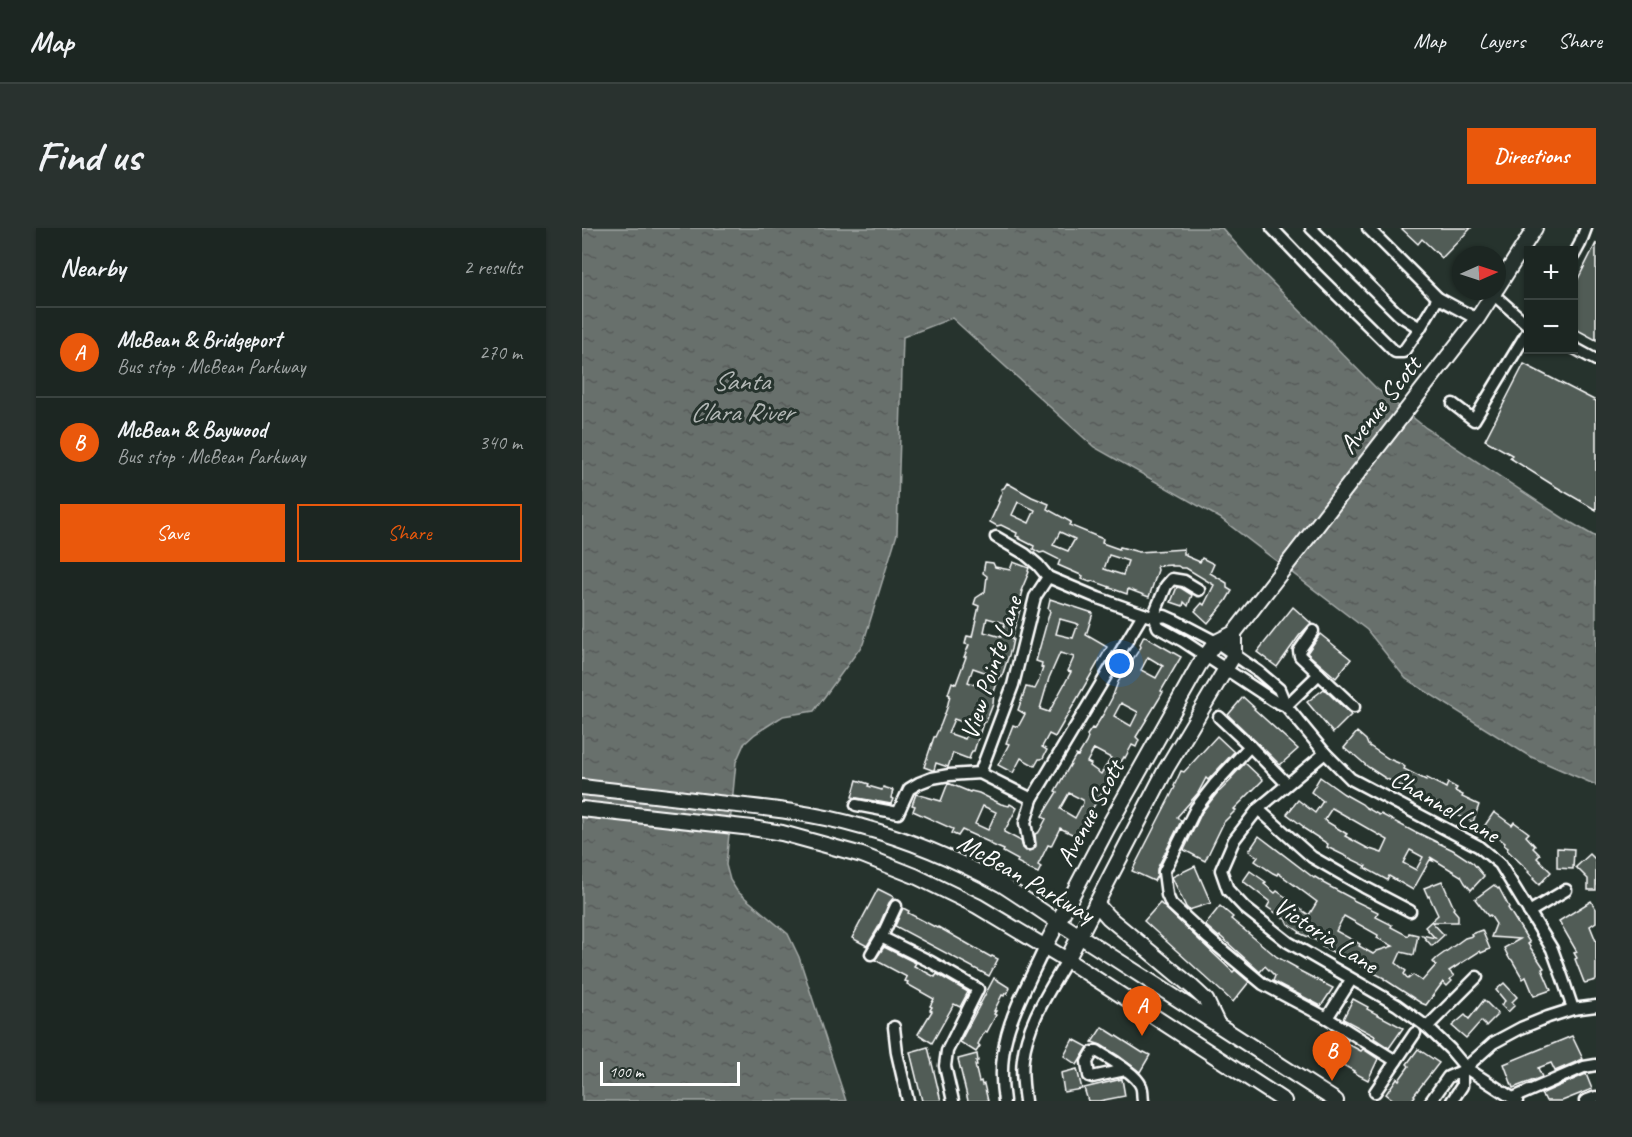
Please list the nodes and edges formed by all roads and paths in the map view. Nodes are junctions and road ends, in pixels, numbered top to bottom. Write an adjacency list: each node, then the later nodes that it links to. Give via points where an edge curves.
1 (1272, 228): 13 (street, via 1395,352 1403,352)
2 (1311, 228): 13 (street, via 1399,315)
3 (1368, 228): 8 (street)
4 (1535, 228): 7 (main road, Avenue Scott)
5 (1586, 228): 6 (street)
6 (1578, 248)
7 (1506, 274)
8 (1438, 298): 11 (street); 13 (street)
9 (1489, 300): 11 (main road, Avenue Scott)
10 (1504, 300): 12 (street)
11 (1477, 319): 23 (main road, Avenue Scott)
12 (1524, 321)
13 (1420, 328)
14 (1524, 338): 17 (street, via 1474,420)
15 (1578, 350): 16 (street)
16 (1596, 360)
17 (1454, 404)
18 (996, 537): 19 (street, via 1024,554)
19 (1048, 577): 21 (street); 34 (street, View Pointe Lane, via 1035,597 1012,685)
20 (1199, 590): 21 (street, via 1172,579)
21 (1150, 617): 24 (street, via 1168,616); 26 (street, via 1158,627); 37 (street)
22 (1313, 631): 28 (street, via 1299,651)
23 (1234, 633): 24 (main road, Avenue Scott); 25 (main road)
24 (1216, 642): 25 (street); 26 (main road, Avenue Scott)
25 (1234, 655): 27 (main road, Avenue Scott); 29 (street, via 1279,689)
26 (1205, 656): 27 (street); 47 (main road, Avenue Scott)
27 (1225, 669): 29 (street); 43 (main road, Avenue Scott, via 1166,769)
28 (1319, 674): 29 (street); 30 (street)
29 (1286, 706): 33 (street, Channel Lane)
30 (1354, 707)
31 (1219, 717): 32 (street)
32 (1250, 746): 35 (street); 57 (street, via 1196,808 1164,872 1167,895 1171,904 1263,984)
33 (1325, 753): 35 (street, Victoria Lane); 46 (street, Channel Lane, via 1351,779 1478,846 1500,864)
34 (980, 773): 37 (street); 38 (street, via 918,783 909,789 898,813)
35 (1287, 784): 40 (street, Victoria Lane)
36 (582, 787): 47 (main road, McBean Parkway, via 783,810 862,827 976,871)
37 (1032, 799): 41 (street, via 1025,823)
38 (856, 805)
39 (582, 809): 50 (main road, McBean Parkway, via 752,828 822,843 915,876 977,906)
40 (1258, 809): 45 (street, via 1312,857); 54 (street, Victoria Lane, via 1234,840 1221,870 1227,890 1288,942)
41 (1029, 844)
42 (1566, 890): 46 (street)
43 (1096, 903): 48 (main road, Avenue Scott); 58 (main road, via 1206,1000)
44 (896, 906): 49 (street)
45 (1410, 911)
46 (1529, 912): 56 (street, Channel Lane, via 1552,949)
47 (1058, 922): 48 (main road, McBean Parkway); 50 (main road, Avenue Scott)
48 (1079, 935): 52 (main road, Avenue Scott); 58 (main road, McBean Parkway)
49 (881, 937): 51 (street); 70 (street, via 978,989 947,1051 945,1066)
50 (1045, 947): 52 (main road, McBean Parkway); 71 (street, Avenue Scott, via 1006,1033 1001,1071)
51 (871, 954)
52 (1067, 960): 72 (street, Avenue Scott, via 1028,1038 1022,1066); 74 (main road, McBean Parkway)
53 (1477, 977): 60 (street)
54 (1351, 980): 57 (street); 60 (street, Victoria Lane, via 1397,1005)
55 (1596, 1006): 56 (street)
56 (1573, 1009): 64 (street, via 1493,1043)
57 (1327, 1018): 62 (street)
58 (1218, 1024): 75 (main road, McBean Parkway)
59 (894, 1027): 69 (street)
60 (1426, 1027): 64 (street, Victoria Lane, via 1450,1049)
61 (1415, 1033): 62 (street)
62 (1396, 1061): 66 (street)
63 (1596, 1065): 68 (street, via 1584,1066)
64 (1464, 1069): 68 (street, Victoria Lane); 76 (street, via 1448,1077); 77 (street, via 1462,1086)
65 (1125, 1070): 73 (street, via 1141,1086)
66 (1375, 1092)
67 (1596, 1097): 78 (street)
68 (1515, 1100)
69 (908, 1101)
70 (953, 1101)
71 (1004, 1101)
72 (1025, 1101)
73 (1143, 1101)
74 (1284, 1101)
75 (1336, 1101)
76 (1431, 1101)
77 (1452, 1101)
78 (1585, 1101)

